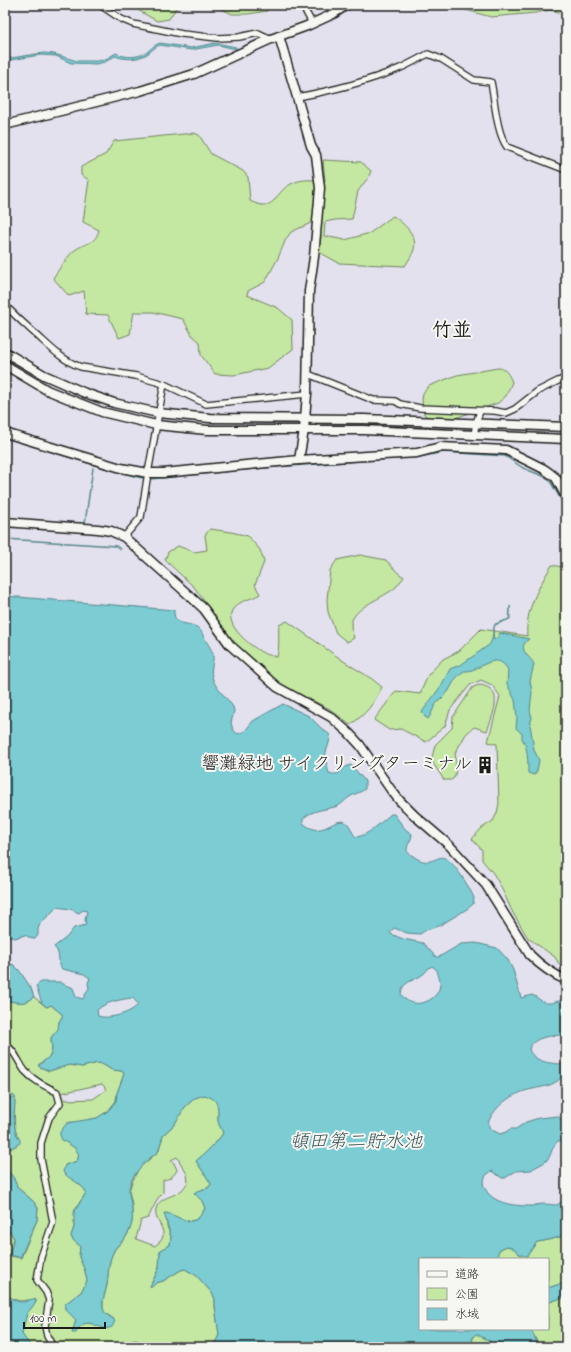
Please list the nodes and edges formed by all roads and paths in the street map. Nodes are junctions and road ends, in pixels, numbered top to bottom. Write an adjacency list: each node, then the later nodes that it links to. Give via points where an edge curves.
1 (100, 5): 6 (street, via 133,24 182,34 218,38 258,33)
2 (302, 5): 4 (street)
3 (347, 5): 4 (street)
4 (312, 23): 5 (street)
5 (279, 36): 6 (street); 7 (street)
6 (270, 39): 8 (street, via 194,74 140,91)
7 (297, 98): 9 (street, via 379,76 428,54 441,59 474,80 491,82 498,122 507,147); 13 (street, via 316,155 320,188 309,290)
8 (5, 125)
9 (566, 170)
10 (5, 305): 15 (street, via 49,347 81,367 136,376)
11 (5, 352): 18 (street, via 44,375 85,393)
12 (5, 365): 21 (street, via 47,390 74,401 102,412)
13 (308, 374): 16 (street); 17 (street, via 373,400 395,401 420,408)
14 (566, 378): 17 (street, via 538,391 506,413)
15 (164, 384): 16 (street, via 206,404); 18 (street)
16 (307, 394): 19 (street)
17 (480, 411): 20 (street)
18 (158, 413): 19 (street, via 210,418); 21 (street)
19 (305, 418): 20 (street); 23 (street)
20 (476, 423): 22 (street); 25 (street)
21 (156, 425): 23 (street, via 207,430); 28 (street)
22 (566, 427)
23 (304, 430): 25 (street, via 363,430); 27 (street)
24 (5, 433): 28 (street, via 121,468)
25 (474, 436): 26 (street)
26 (566, 439)
27 (299, 460): 28 (street); 29 (street, via 417,453 440,447 506,450 551,474 556,478)
28 (148, 473): 31 (street, via 141,517)
29 (566, 497)
30 (5, 522): 31 (street, via 98,529)
31 (124, 537): 32 (street, via 204,609 230,645 277,687 331,717 349,733 390,790 414,816 449,845 486,885 530,955 552,974)
32 (566, 980)
33 (5, 1044): 34 (street, via 36,1082 56,1092 60,1104 49,1118 41,1143 41,1159 53,1222 36,1280 49,1300 45,1326)
34 (53, 1347)
35 (124, 1347): 36 (street, via 135,1344)
36 (147, 1347)

